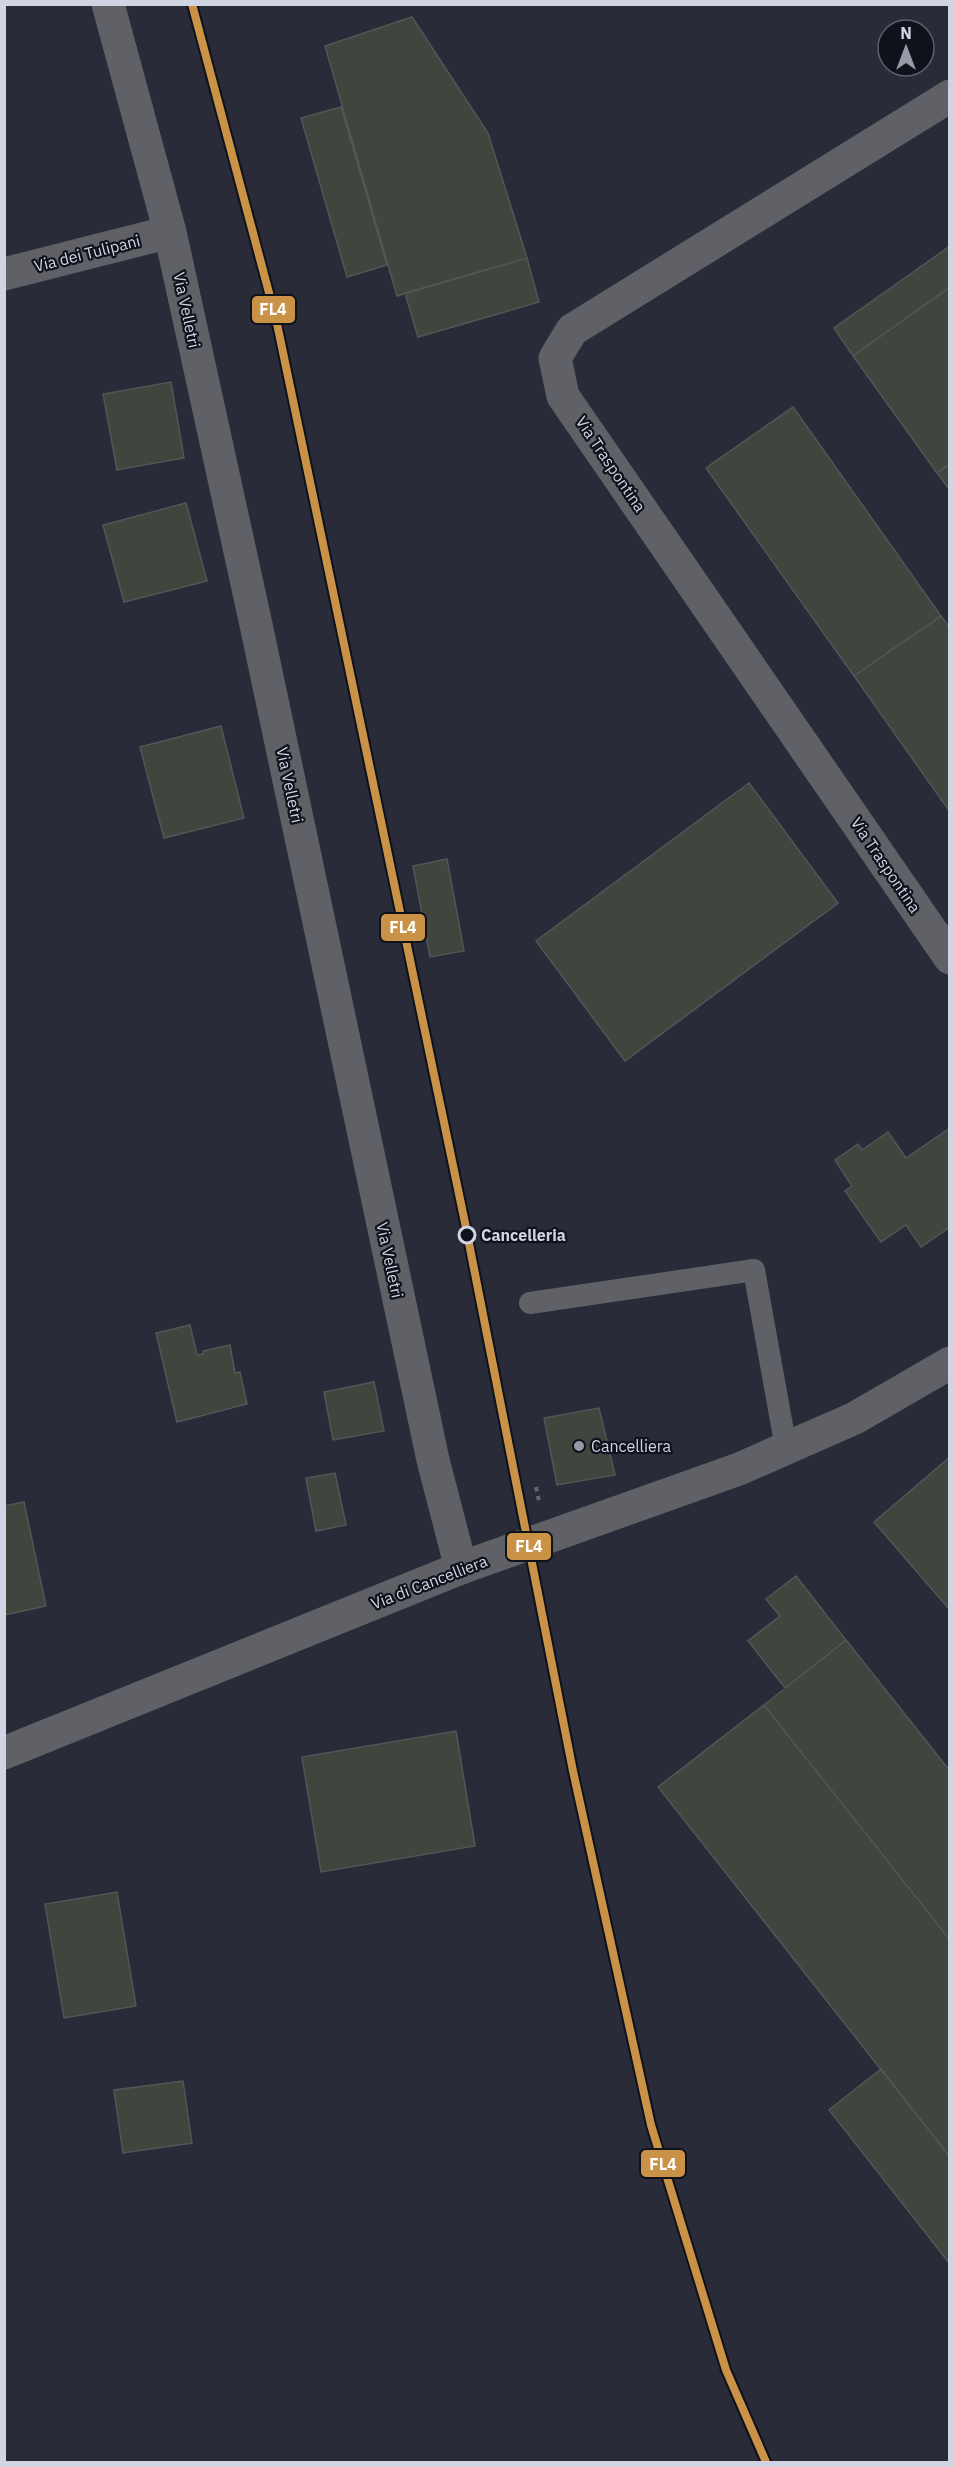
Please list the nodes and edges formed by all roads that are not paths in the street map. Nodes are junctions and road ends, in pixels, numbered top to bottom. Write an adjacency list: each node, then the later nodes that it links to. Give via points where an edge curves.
1 (108, 4): 3 (street, Via Velletri)
2 (950, 96): 5 (street, Via Traspontina, via 572,330 555,358 563,396)
3 (170, 232): 4 (street, Via dei Tulipani); 9 (street, Via Velletri, via 433,1460)
4 (4, 274)
5 (950, 958)
6 (530, 1303): 8 (lane, via 754,1270)
7 (950, 1363): 8 (street, Via di Cancelliera, via 855,1418)
8 (786, 1448): 9 (street, Via di Cancelliera)
9 (460, 1568): 10 (street, Via di Cancelliera)
10 (4, 1753)

